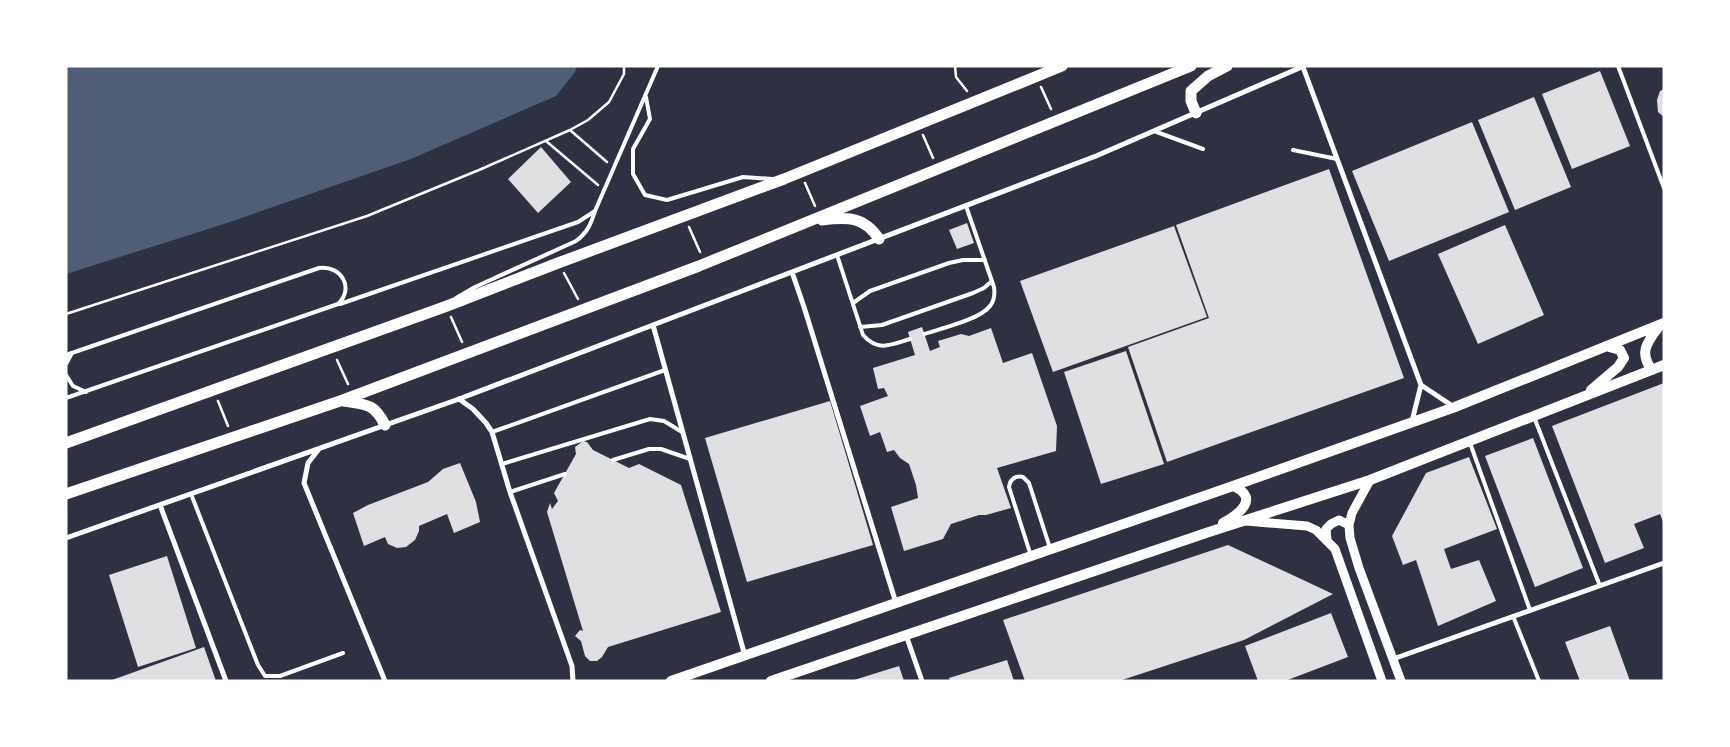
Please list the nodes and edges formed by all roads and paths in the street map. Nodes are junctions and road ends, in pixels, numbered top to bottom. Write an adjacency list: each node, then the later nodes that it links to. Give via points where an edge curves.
1 (624, 66): 16 (path, via 624,74 609,102)
2 (658, 66): 11 (lane)
3 (956, 66): 12 (path, via 956,77)
4 (1053, 66): 10 (lane)
5 (1062, 66): 10 (main road)
6 (1191, 66): 14 (main road)
7 (1227, 66): 13 (main road, via 1208,76 1191,91)
8 (1618, 66): 26 (lane)
9 (1304, 67): 13 (street); 21 (street)
10 (1039, 75): 12 (main road); 14 (path)
11 (646, 97): 22 (lane); 25 (lane, via 650,119 633,149 633,174 645,195 667,200 743,177)
12 (977, 100): 15 (main road)
13 (1196, 113): 17 (street)
14 (1056, 121): 23 (main road)
15 (918, 125): 23 (path); 24 (main road)
16 (570, 130): 18 (path); 22 (path)
17 (1154, 131): 19 (lane); 28 (street)
18 (546, 141): 27 (path); 44 (path, via 367,216)
19 (1203, 149)
20 (1293, 150): 21 (lane)
21 (1338, 159): 60 (street)
22 (614, 169): 27 (lane)
23 (938, 169): 31 (main road)
24 (800, 173): 25 (main road); 31 (path)
25 (784, 179): 30 (main road)
26 (1664, 188)
27 (604, 190): 29 (lane)
28 (966, 206): 33 (street); 35 (lane)
29 (595, 211): 41 (lane, via 578,222); 42 (lane, via 588,230 576,241 457,296)
30 (684, 216): 36 (main road); 37 (path)
31 (820, 216): 32 (main road)
32 (806, 222): 33 (main road, via 842,218 857,220 873,230); 37 (main road)
33 (879, 239): 34 (street)
34 (837, 255): 38 (street); 40 (lane)
35 (985, 260): 39 (lane); 40 (lane, via 949,264 870,290)
36 (558, 263): 42 (main road); 43 (path)
37 (705, 264): 43 (main road)
38 (792, 272): 46 (street); 99 (street)
39 (992, 281): 47 (lane, via 973,293 882,325); 48 (lane, via 995,294 985,312)
40 (852, 303): 47 (lane)
41 (338, 304): 52 (lane, via 345,295 344,279 336,270 319,268); 62 (lane)
42 (447, 306): 51 (main road); 53 (path)
43 (584, 309): 53 (main road)
44 (66, 314)
45 (1662, 324): 50 (main road); 58 (main road, via 1647,345 1645,354)
46 (653, 326): 57 (street); 66 (street)
47 (860, 327): 49 (lane, via 868,341 882,346)
48 (924, 334)
49 (910, 339)
50 (1606, 346): 63 (main road, via 1620,350 1624,358 1618,368); 67 (main road)
51 (332, 347): 61 (main road); 65 (path)
52 (73, 353): 54 (lane); 55 (lane)
53 (467, 353): 65 (main road)
54 (66, 355)
55 (66, 364)
56 (1664, 365): 58 (main road)
57 (665, 370): 71 (lane); 72 (street)
58 (1652, 370): 63 (main road)
59 (66, 375): 62 (lane, via 73,386)
60 (1422, 385): 67 (street); 69 (street)
61 (213, 390): 73 (main road); 75 (path)
62 (86, 392): 64 (lane)
63 (1584, 395): 68 (main road)
64 (66, 398)
65 (348, 398): 70 (main road, via 376,409); 75 (main road)
66 (459, 399): 70 (street); 71 (street, via 473,409)
67 (1455, 407): 69 (main road)
68 (1533, 415): 76 (main road); 98 (lane)
69 (1412, 422): 85 (main road)
70 (385, 425): 78 (street)
71 (492, 432): 82 (street)
72 (683, 432): 80 (street); 82 (lane, via 650,419)
73 (92, 435): 74 (main road); 77 (main road); 79 (main road)
74 (66, 438)
75 (233, 438): 87 (main road)
76 (1470, 441): 84 (main road); 100 (lane)
77 (66, 443)
78 (319, 448): 88 (street); 107 (street, via 308,463 304,483)
79 (66, 450)
80 (690, 459): 81 (lane, via 661,448 649,448); 104 (street)
81 (613, 460)
82 (502, 464): 86 (street)
83 (564, 474): 86 (lane)
84 (1370, 480): 90 (main road); 91 (street, via 1352,512)
85 (1233, 486): 92 (main road, via 1245,497 1243,508); 95 (main road)
86 (510, 492): 108 (street, via 572,666)
87 (66, 494)
88 (191, 494): 89 (street); 103 (lane, via 265,676 280,676)
89 (160, 505): 93 (street); 106 (street)
90 (1246, 521): 92 (main road); 94 (street, via 1307,526)
91 (1349, 526): 94 (street, via 1339,520 1330,524 1326,529); 105 (street, via 1359,568)
92 (1209, 532): 102 (main road)
93 (66, 538)
94 (1327, 540): 112 (street, via 1336,549)
95 (1051, 549): 96 (main road); 96 (lane, via 1029,483 1023,477 1015,477 1009,487)
96 (1031, 556): 99 (main road)
97 (1664, 564): 98 (street)
98 (1600, 586): 100 (street)
99 (896, 603): 104 (main road)
100 (1530, 610): 101 (street)
101 (1513, 616): 105 (street); 114 (lane)
102 (906, 635): 110 (main road); 111 (street)
103 (343, 653)
104 (745, 656): 109 (main road)
105 (1393, 659): 113 (street)
106 (226, 681)
107 (385, 681)
108 (573, 681)
109 (671, 681)
110 (771, 681)
111 (922, 681)
112 (1382, 681)
113 (1401, 681)
114 (1539, 681)

